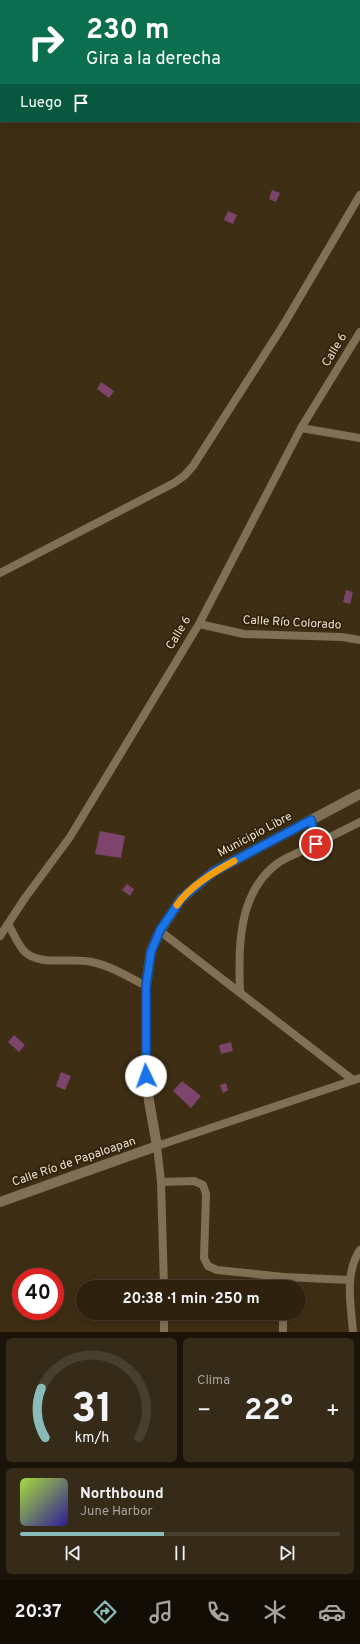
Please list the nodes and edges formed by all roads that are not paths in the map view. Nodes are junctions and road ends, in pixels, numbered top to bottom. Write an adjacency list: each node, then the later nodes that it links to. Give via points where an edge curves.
1 (360, 195): 5 (street, via 284,324 193,466 184,476)
2 (360, 332): 3 (street, Calle 6)
3 (301, 428): 4 (street); 6 (street, Calle 6)
4 (360, 438)
5 (0, 573)
6 (199, 624): 7 (street, Calle Río Colorado, via 244,634 342,637); 12 (street, Calle 6, via 70,837)
7 (360, 640)
8 (360, 794): 9 (street, Municipio Libre)
9 (311, 820): 11 (street); 13 (street, Municipio Libre, via 213,872 182,898)
10 (360, 822): 11 (street)
11 (316, 844): 16 (street, via 279,862 263,876 254,891 240,931)
12 (8, 924): 14 (street, Calle 6); 15 (street, via 24,951 32,957 41,960 75,959 94,962 114,969)
13 (160, 930): 15 (street, Municipio Libre, via 151,952); 16 (street)
14 (0, 936)
15 (146, 986): 18 (street, Municipio Libre, via 148,1101)
16 (240, 992): 17 (street)
17 (356, 1079): 18 (street)
18 (157, 1146): 19 (street); 20 (street, Calle Río de Papaloapan)
19 (161, 1182): 22 (street, via 194,1181 203,1185 206,1194 204,1258 208,1266 217,1270); 23 (street)
20 (0, 1202)
21 (360, 1250): 24 (street)
22 (284, 1277): 24 (street)
23 (164, 1280)
24 (350, 1280): 29 (street)
25 (164, 1320): 27 (street)
26 (283, 1320): 28 (street)
27 (164, 1332)
28 (282, 1332)
29 (353, 1332)

